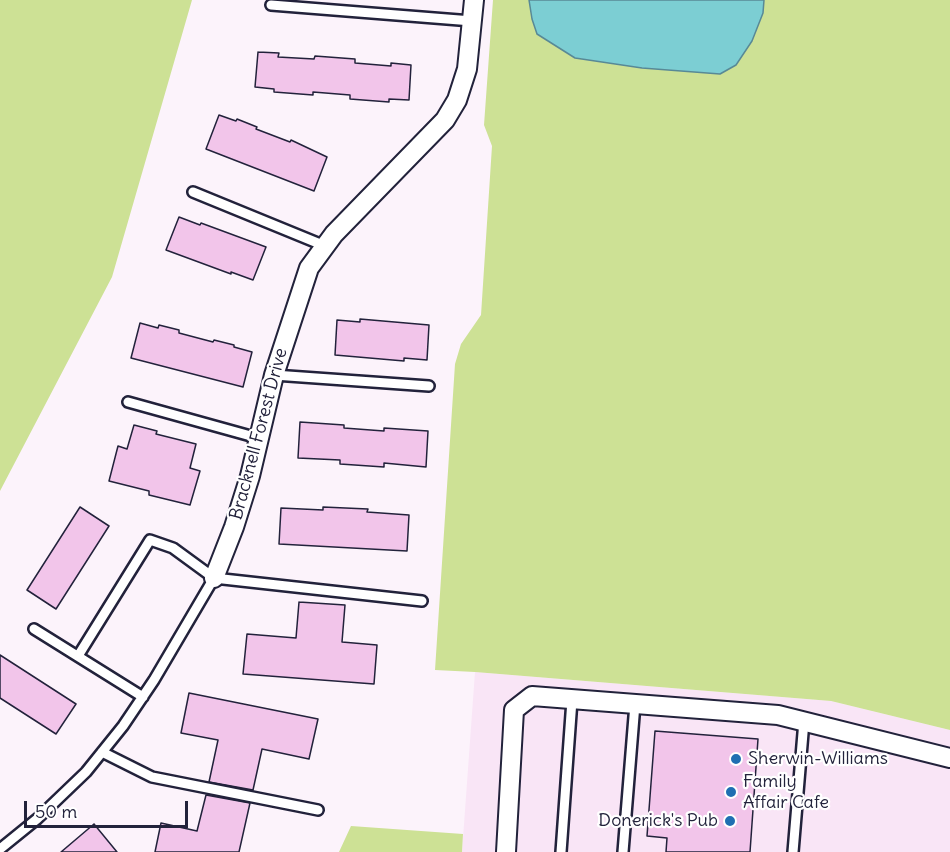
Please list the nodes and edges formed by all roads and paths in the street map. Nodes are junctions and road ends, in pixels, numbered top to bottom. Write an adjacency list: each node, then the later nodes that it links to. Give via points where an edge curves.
1 (474, 0): 3 (street, Bracknell Forest Drive)
2 (271, 5): 3 (lane)
3 (472, 21): 5 (street, Bracknell Forest Drive, via 463,85 446,120)
4 (192, 192): 5 (lane)
5 (325, 246): 6 (street, Bracknell Forest Drive, via 309,268)
6 (274, 375): 7 (lane); 9 (street, Bracknell Forest Drive)
7 (429, 386)
8 (128, 402): 9 (lane)
9 (258, 438): 10 (street, Bracknell Forest Drive, via 250,476)
10 (214, 578): 11 (lane); 13 (lane, via 173,548 150,540); 14 (lane, Bracknell Forest Drive)
11 (422, 601)
12 (34, 629): 13 (lane)
13 (78, 656): 14 (lane)
14 (143, 697): 18 (lane, Bracknell Forest Drive)
15 (572, 699): 16 (street); 22 (street, via 532,696 514,710); 23 (lane)
16 (635, 704): 17 (street, via 778,715); 24 (lane)
17 (804, 721): 19 (street); 25 (lane)
18 (102, 752): 20 (lane, via 152,777); 21 (lane, Bracknell Forest Drive, via 45,811)
19 (950, 758)
20 (318, 810)
21 (0, 849)
22 (506, 852)
23 (561, 852)
24 (623, 852)
25 (793, 852)

